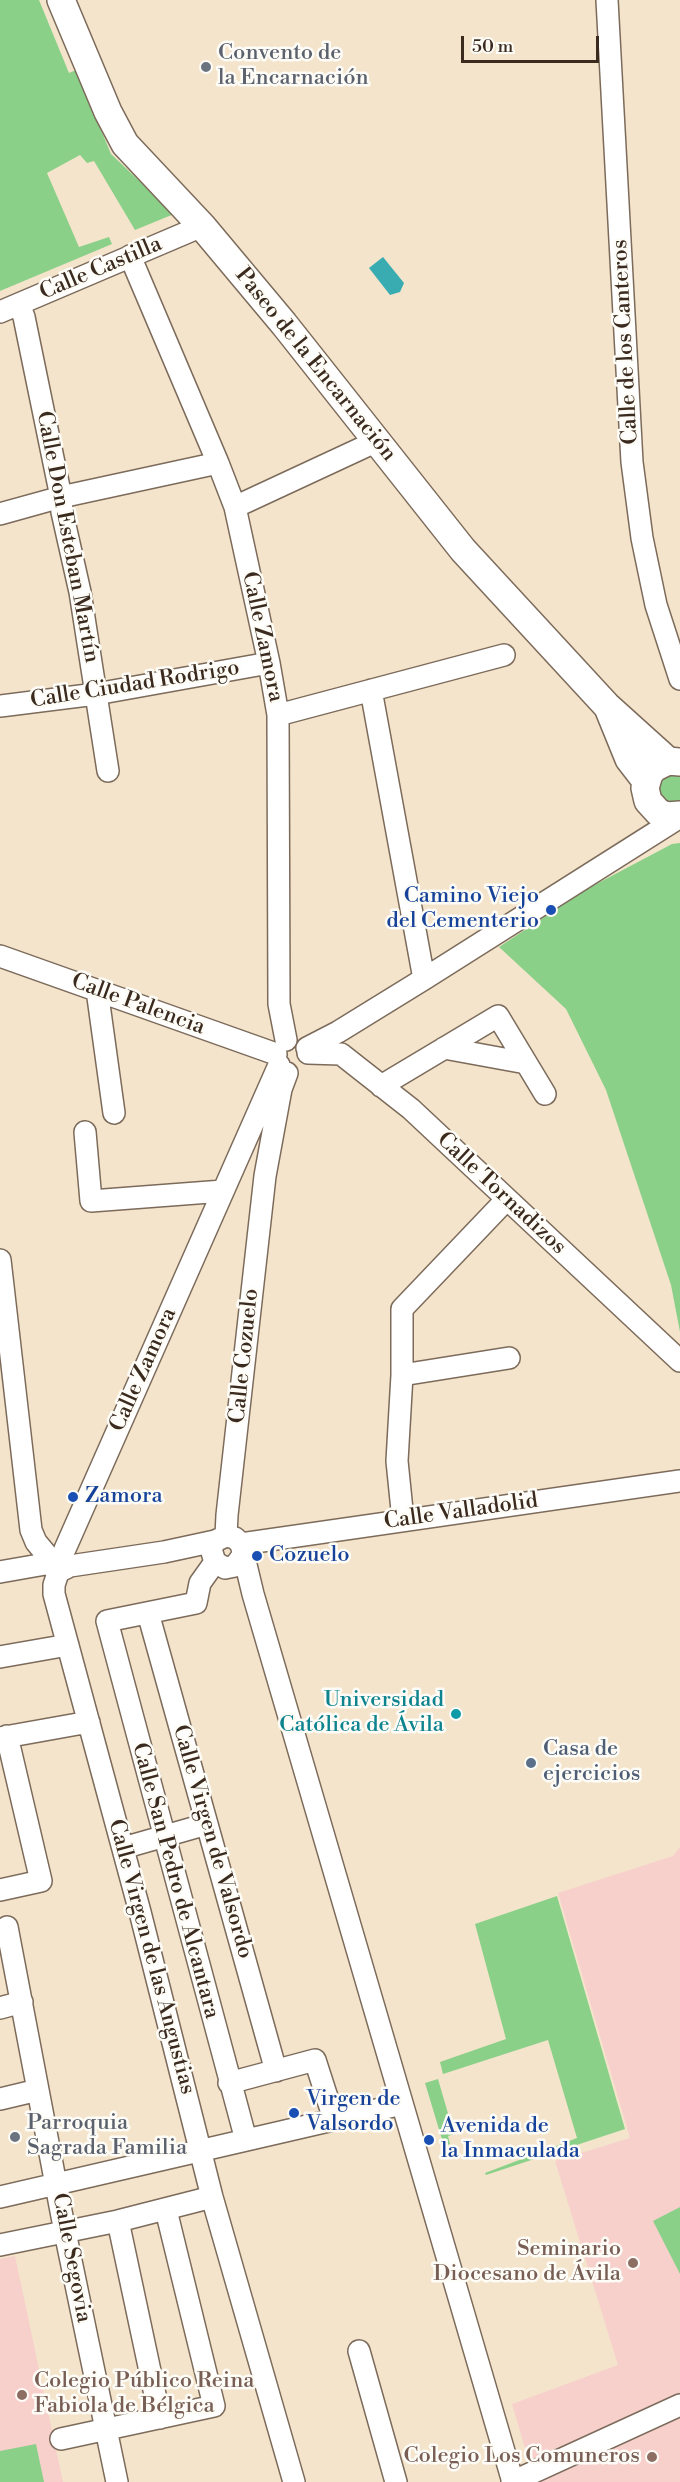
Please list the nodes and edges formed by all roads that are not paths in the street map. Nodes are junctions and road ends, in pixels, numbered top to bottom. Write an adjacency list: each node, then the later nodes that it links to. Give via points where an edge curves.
1 (61, 0): 3 (main road, Paseo de la Encarnación, via 125,144)
2 (608, 0): 13 (street, Calle de los Canteros, via 632,462 656,605)
3 (202, 226): 4 (street, Calle Castilla); 6 (main road, Paseo de la Encarnación)
4 (130, 256): 5 (street, Calle Castilla); 7 (street, Calle Zamora)
5 (9, 308): 8 (street, Calle Don Esteban Martín, via 24,317)
6 (377, 441): 9 (street); 17 (main road, Paseo de la Encarnación, via 463,550)
7 (218, 463): 8 (street); 9 (street, Calle Zamora)
8 (61, 497): 10 (street); 15 (street, Calle Don Esteban Martín)
9 (235, 507): 12 (street, Calle Zamora)
10 (0, 514)
11 (504, 655): 14 (street)
12 (269, 663): 15 (street, Calle Ciudad Rodrigo); 18 (street, Calle Zamora)
13 (680, 679)
14 (372, 690): 18 (street); 25 (street)
15 (96, 694): 16 (street, Calle Ciudad Rodrigo); 20 (street, Calle Don Esteban Martín)
16 (0, 706)
17 (607, 706): 19 (main road, Paseo de la Encarnación); 21 (main road, Paseo de la Encarnación)
18 (278, 715): 29 (street, Calle Zamora)
19 (675, 758): 21 (main road, via 654,768)
20 (108, 771)
21 (649, 794): 22 (main road, via 666,816); 23 (street)
22 (680, 816): 23 (street)
23 (628, 850): 25 (street)
24 (0, 956): 26 (street, Calle Palencia)
25 (424, 979): 28 (street)
26 (97, 990): 29 (street, Calle Palencia); 33 (street)
27 (444, 1048): 30 (street); 30 (street, via 498,1016); 31 (street)
28 (308, 1050): 29 (street, Calle Palencia, via 298,1039); 29 (street, via 306,1063 298,1070); 31 (street, Calle Tornadizos, via 341,1054)
29 (282, 1057): 35 (street, Calle Zamora); 36 (street, Calle Cozuelo, via 281,1089)
30 (526, 1063): 32 (street)
31 (381, 1086): 38 (street, Calle Tornadizos, via 411,1109)
32 (545, 1094)
33 (114, 1113)
34 (85, 1132): 37 (street, via 91,1202)
35 (235, 1164): 36 (street); 37 (street, Calle Zamora)
36 (265, 1176): 45 (street, Calle Cozuelo, via 228,1503)
37 (223, 1191): 46 (street, Calle Zamora)
38 (506, 1200): 41 (street, Calle Tornadizos); 42 (street, via 402,1309)
39 (0, 1260): 46 (street, via 31,1530 36,1542)
40 (509, 1358): 42 (street)
41 (680, 1361)
42 (402, 1375): 44 (street, via 397,1461)
43 (680, 1481): 44 (street, Calle Valladolid)
44 (403, 1520): 45 (street, Calle Valladolid)
45 (227, 1552): 46 (street, Calle Valladolid, via 164,1552 96,1561); 48 (street, via 200,1583 196,1604); 64 (street, via 253,1594)
46 (61, 1561): 47 (street, Calle Valladolid); 49 (street, Calle Virgen de las Angustias, via 54,1594)
47 (0, 1572)
48 (148, 1613): 53 (street, Calle Virgen de Valsordo); 54 (street, Calle San Pedro de Alcantara, via 107,1621)
49 (68, 1645): 50 (street); 51 (street, Calle Virgen de las Angustias)
50 (0, 1657)
51 (89, 1722): 52 (street); 55 (street, Calle Virgen de las Angustias)
52 (4, 1737): 56 (street, via 41,1881)
53 (207, 1824): 54 (street); 60 (street, Calle Virgen de Valsordo)
54 (164, 1836): 55 (street); 61 (street, Calle San Pedro de Alcantara)
55 (123, 1848): 67 (street, Calle Virgen de las Angustias)
56 (0, 1895)
57 (7, 1927): 58 (street, Calle Segovia)
58 (22, 2002): 59 (street); 62 (street, Calle Segovia)
59 (0, 2008)
60 (276, 2071): 61 (street); 65 (street, via 315,2060)
61 (229, 2083): 66 (street, Calle San Pedro de Alcantara)
62 (38, 2090): 63 (street); 68 (street, Calle Segovia)
63 (0, 2099)
64 (402, 2104): 65 (street); 83 (street)
65 (334, 2119): 66 (street)
66 (246, 2140): 67 (street)
67 (200, 2150): 68 (street); 70 (street, Calle Virgen de las Angustias)
68 (56, 2184): 69 (street); 73 (street, Calle Segovia)
69 (0, 2197)
70 (213, 2197): 71 (street); 81 (street, Calle Virgen de las Angustias)
71 (166, 2210): 72 (street); 77 (street, via 214,2406)
72 (118, 2221): 73 (street); 77 (street)
73 (65, 2232): 74 (street); 78 (street, Calle Segovia)
74 (0, 2245)
75 (359, 2351): 82 (street)
76 (680, 2405): 83 (street)
77 (160, 2418): 78 (street)
78 (107, 2429): 79 (street); 80 (street, Calle Segovia)
79 (61, 2439)
80 (117, 2482)
81 (294, 2482)
82 (396, 2482)
83 (512, 2482)

